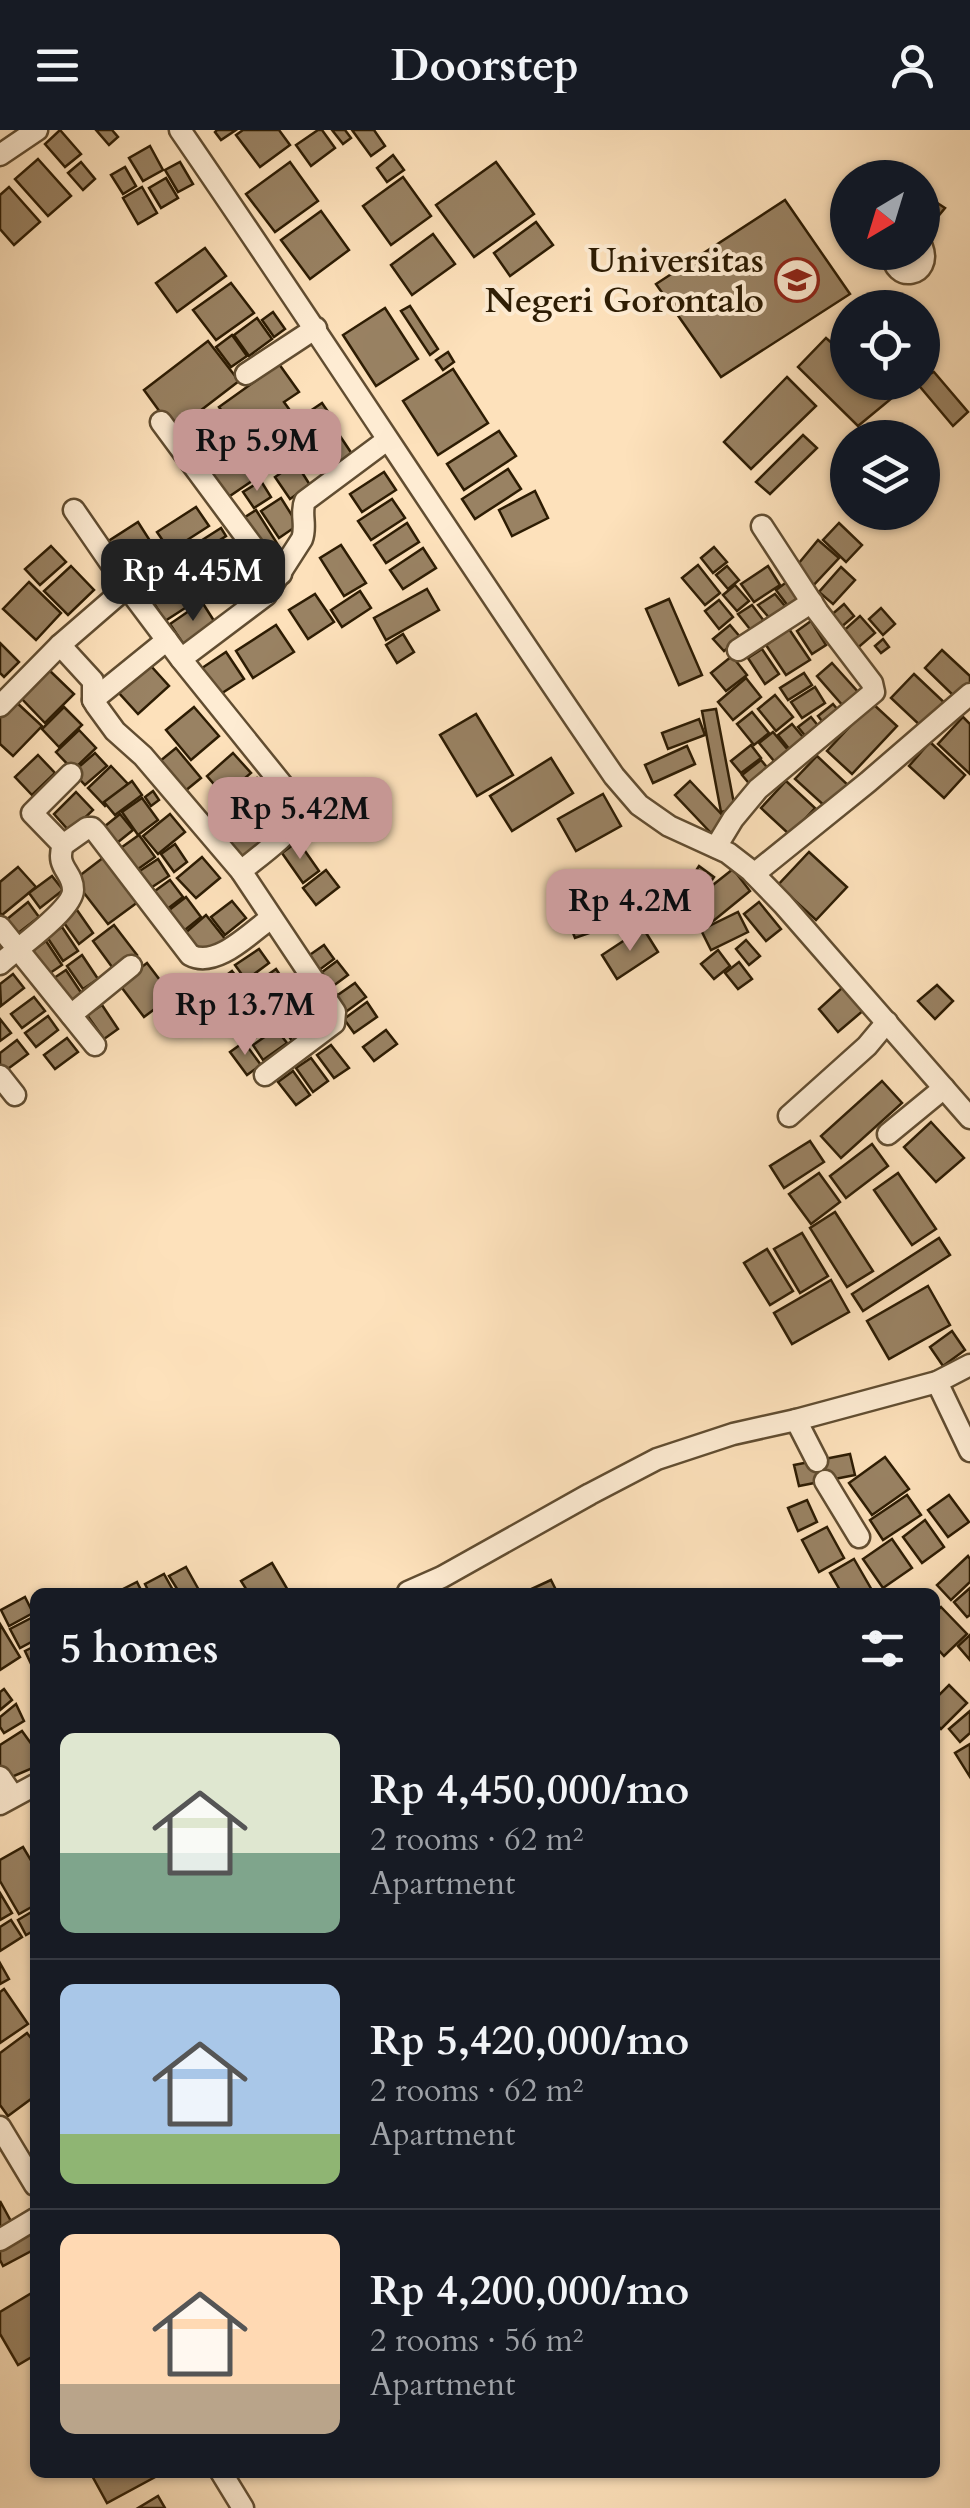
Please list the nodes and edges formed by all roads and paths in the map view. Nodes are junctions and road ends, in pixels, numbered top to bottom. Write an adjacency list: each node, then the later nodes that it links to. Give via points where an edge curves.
1 (38, 130): 3 (street)
2 (180, 130): 4 (street)
3 (0, 155)
4 (316, 328): 5 (street); 7 (street)
5 (246, 374)
6 (161, 422): 10 (street, via 266,564)
7 (387, 440): 10 (street, via 305,501 306,530); 22 (street, via 614,776 669,826)
8 (74, 510): 11 (street)
9 (762, 526): 12 (street)
10 (281, 574): 16 (street, via 266,596)
11 (127, 587): 13 (street); 14 (street)
12 (812, 602): 15 (street); 22 (street, via 874,692 758,789)
13 (167, 640): 16 (street); 18 (street)
14 (60, 646): 18 (street, via 94,681); 19 (street)
15 (738, 650)
16 (181, 659): 23 (street, via 296,806 290,828)
17 (970, 694): 24 (street)
18 (93, 700): 23 (street)
19 (0, 706)
20 (72, 774): 21 (street, via 32,813)
21 (63, 846): 25 (street, via 92,828 199,960 216,958); 27 (street, via 60,860 73,895)
22 (716, 847): 24 (street)
23 (240, 871): 25 (street)
24 (754, 874): 31 (street)
25 (271, 918): 33 (street, via 336,1017)
26 (0, 927): 27 (street)
27 (17, 948): 28 (street); 30 (street)
28 (0, 964)
29 (131, 966): 30 (street)
30 (71, 1015): 32 (street)
31 (887, 1022): 35 (street); 37 (street)
32 (95, 1045)
33 (265, 1075)
34 (0, 1076): 36 (street)
35 (944, 1088): 38 (street); 39 (street)
36 (15, 1095)
37 (789, 1116)
38 (970, 1118)
39 (888, 1134)
40 (970, 1364): 41 (street)
41 (937, 1382): 42 (street); 43 (street)
42 (796, 1420): 44 (street); 45 (street, via 656,1459)
43 (970, 1450)
44 (859, 1538)
45 (417, 1588)
46 (0, 1777): 47 (street)
47 (21, 1797)
48 (0, 2127): 49 (street)
49 (30, 2177)
50 (30, 2222): 51 (street)
51 (0, 2240)
52 (224, 2478): 53 (street)
53 (242, 2508)

